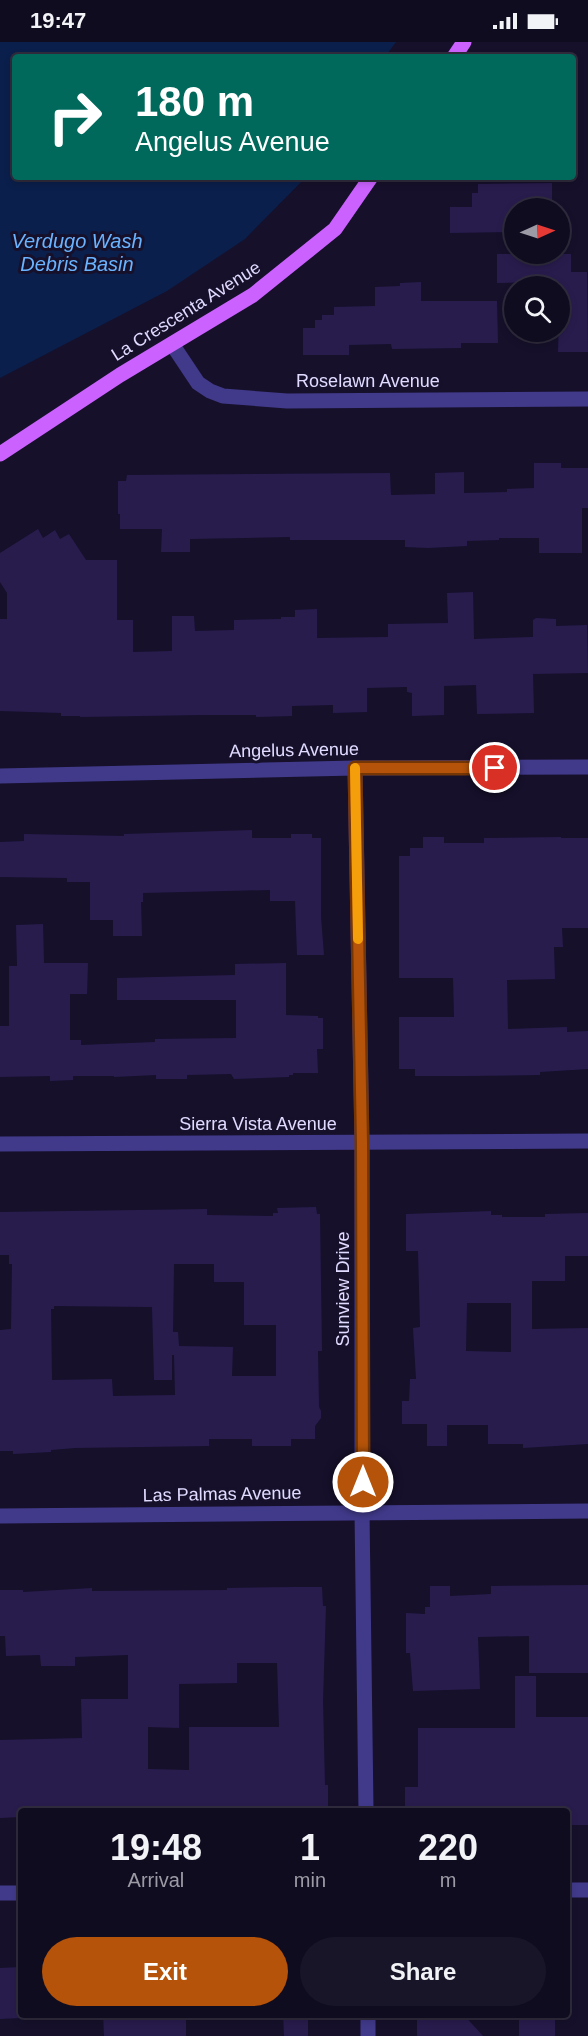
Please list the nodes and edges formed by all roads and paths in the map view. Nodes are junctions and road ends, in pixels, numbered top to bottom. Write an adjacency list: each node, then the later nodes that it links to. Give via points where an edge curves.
1 (369, 180): 2 (main road, La Crescenta Avenue, via 335,229 253,295)
2 (172, 344): 3 (street, Roselawn Avenue, via 198,382 223,396 287,401); 4 (main road, La Crescenta Avenue)
3 (588, 399)
4 (0, 454)
5 (588, 767): 6 (street, Angelus Avenue)
6 (355, 768): 7 (street, Angelus Avenue); 9 (street, Sunview Drive)
7 (0, 776)
8 (588, 1141): 9 (street, Sierra Vista Avenue)
9 (362, 1143): 10 (street, Sierra Vista Avenue); 12 (street, Sunview Drive)
10 (0, 1144)
11 (588, 1510): 12 (street, Las Palmas Avenue)
12 (362, 1512): 13 (street, Las Palmas Avenue); 14 (street, Sunview Drive)
13 (0, 1516)
14 (366, 1808)
15 (570, 1890): 16 (street)
16 (588, 1890)
17 (0, 1893): 18 (street)
18 (18, 1893)
19 (368, 2018): 20 (street)
20 (368, 2036)

